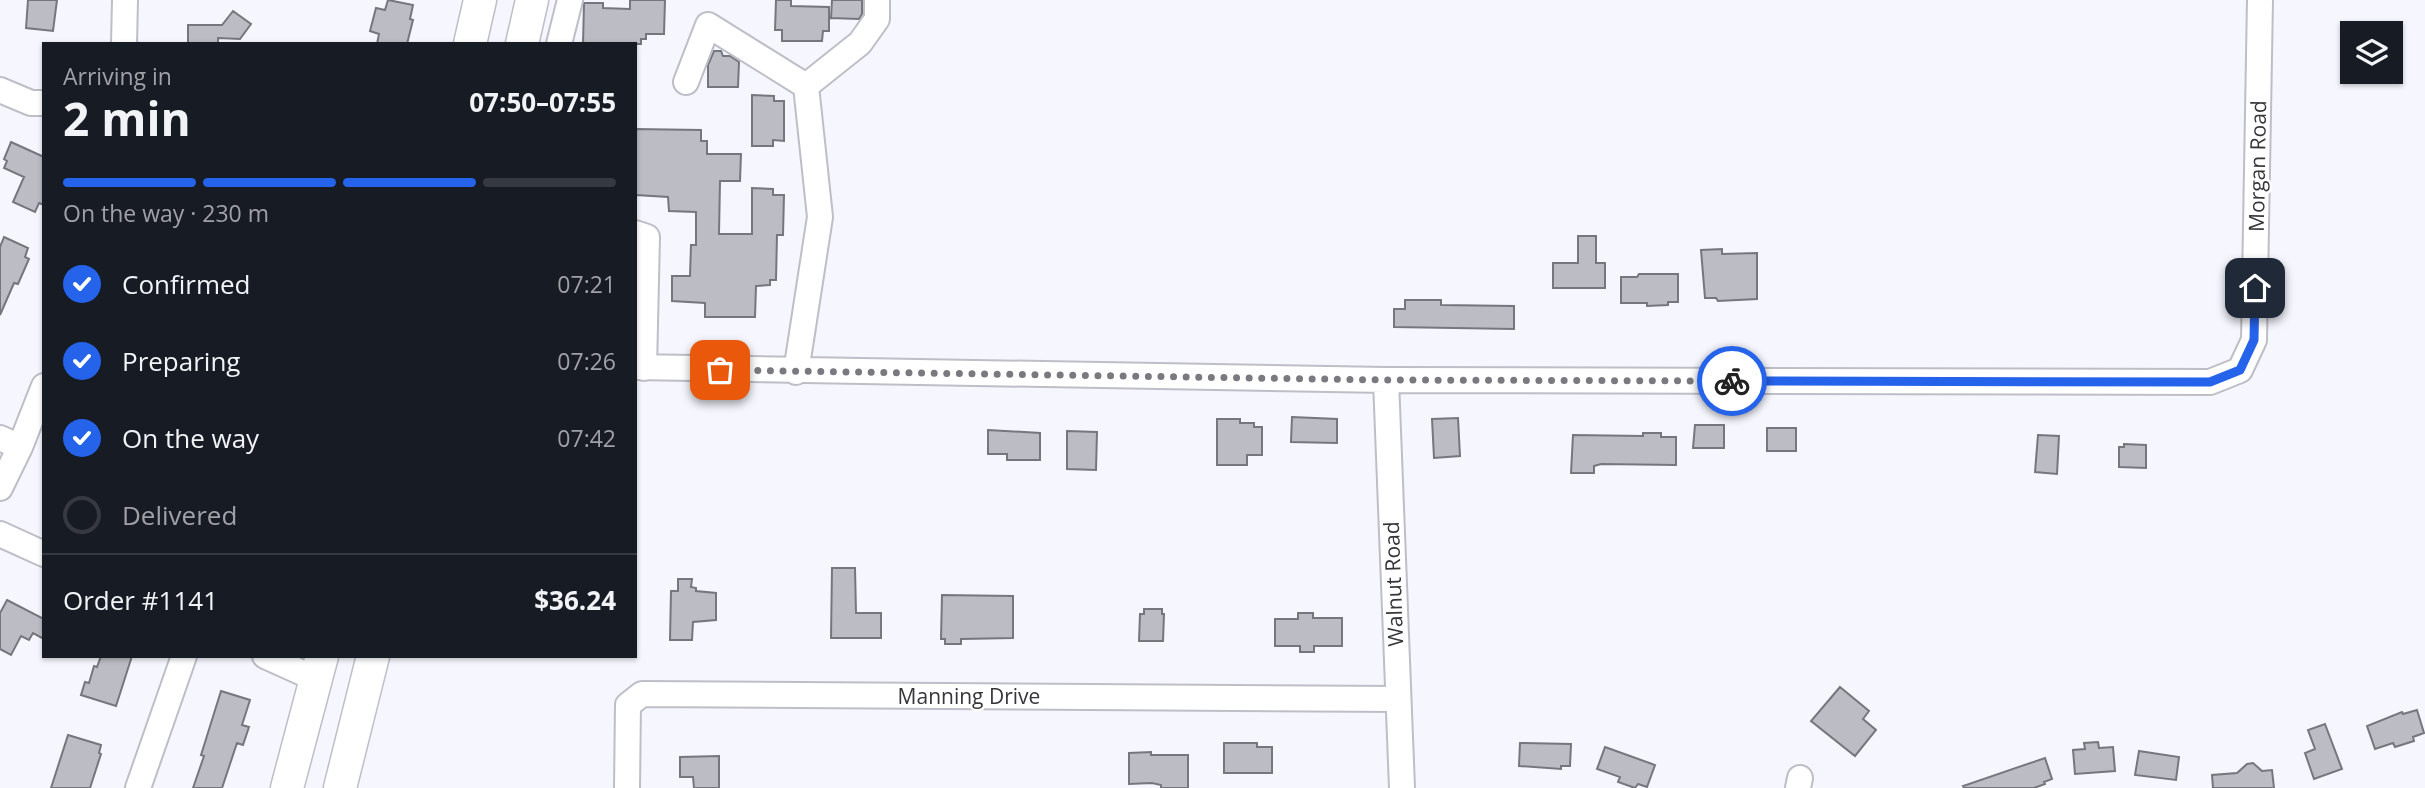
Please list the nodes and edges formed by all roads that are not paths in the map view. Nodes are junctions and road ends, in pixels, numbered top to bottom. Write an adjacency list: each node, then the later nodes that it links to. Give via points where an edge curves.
1 (125, 0): 7 (street)
2 (480, 0): 8 (main road)
3 (532, 0): 9 (main road)
4 (570, 0): 10 (street)
5 (877, 0): 12 (street, via 877,19 860,43)
6 (2260, 0): 18 (street, Morgan Road, via 2254,340 2240,370 2210,382)
7 (124, 42)
8 (470, 42)
9 (522, 42)
10 (560, 42)
11 (686, 82): 12 (street, via 708,25)
12 (806, 86): 17 (street, via 820,217)
13 (0, 90): 14 (street)
14 (42, 103)
15 (637, 234): 16 (street, via 647,237)
16 (640, 368): 17 (street)
17 (796, 372): 18 (street)
18 (1386, 380): 28 (street, Walnut Road)
19 (42, 389): 20 (street)
20 (10, 442): 21 (street)
21 (0, 488)
22 (0, 534): 23 (street)
23 (42, 553)
24 (183, 658): 29 (street)
25 (274, 658): 27 (street)
26 (372, 658): 31 (main road)
27 (319, 668): 30 (main road)
28 (1398, 699): 32 (street, Manning Drive, via 642,694 628,705); 33 (street, Walnut Road)
29 (138, 788)
30 (287, 788)
31 (340, 788)
32 (627, 788)
33 (1402, 788)

